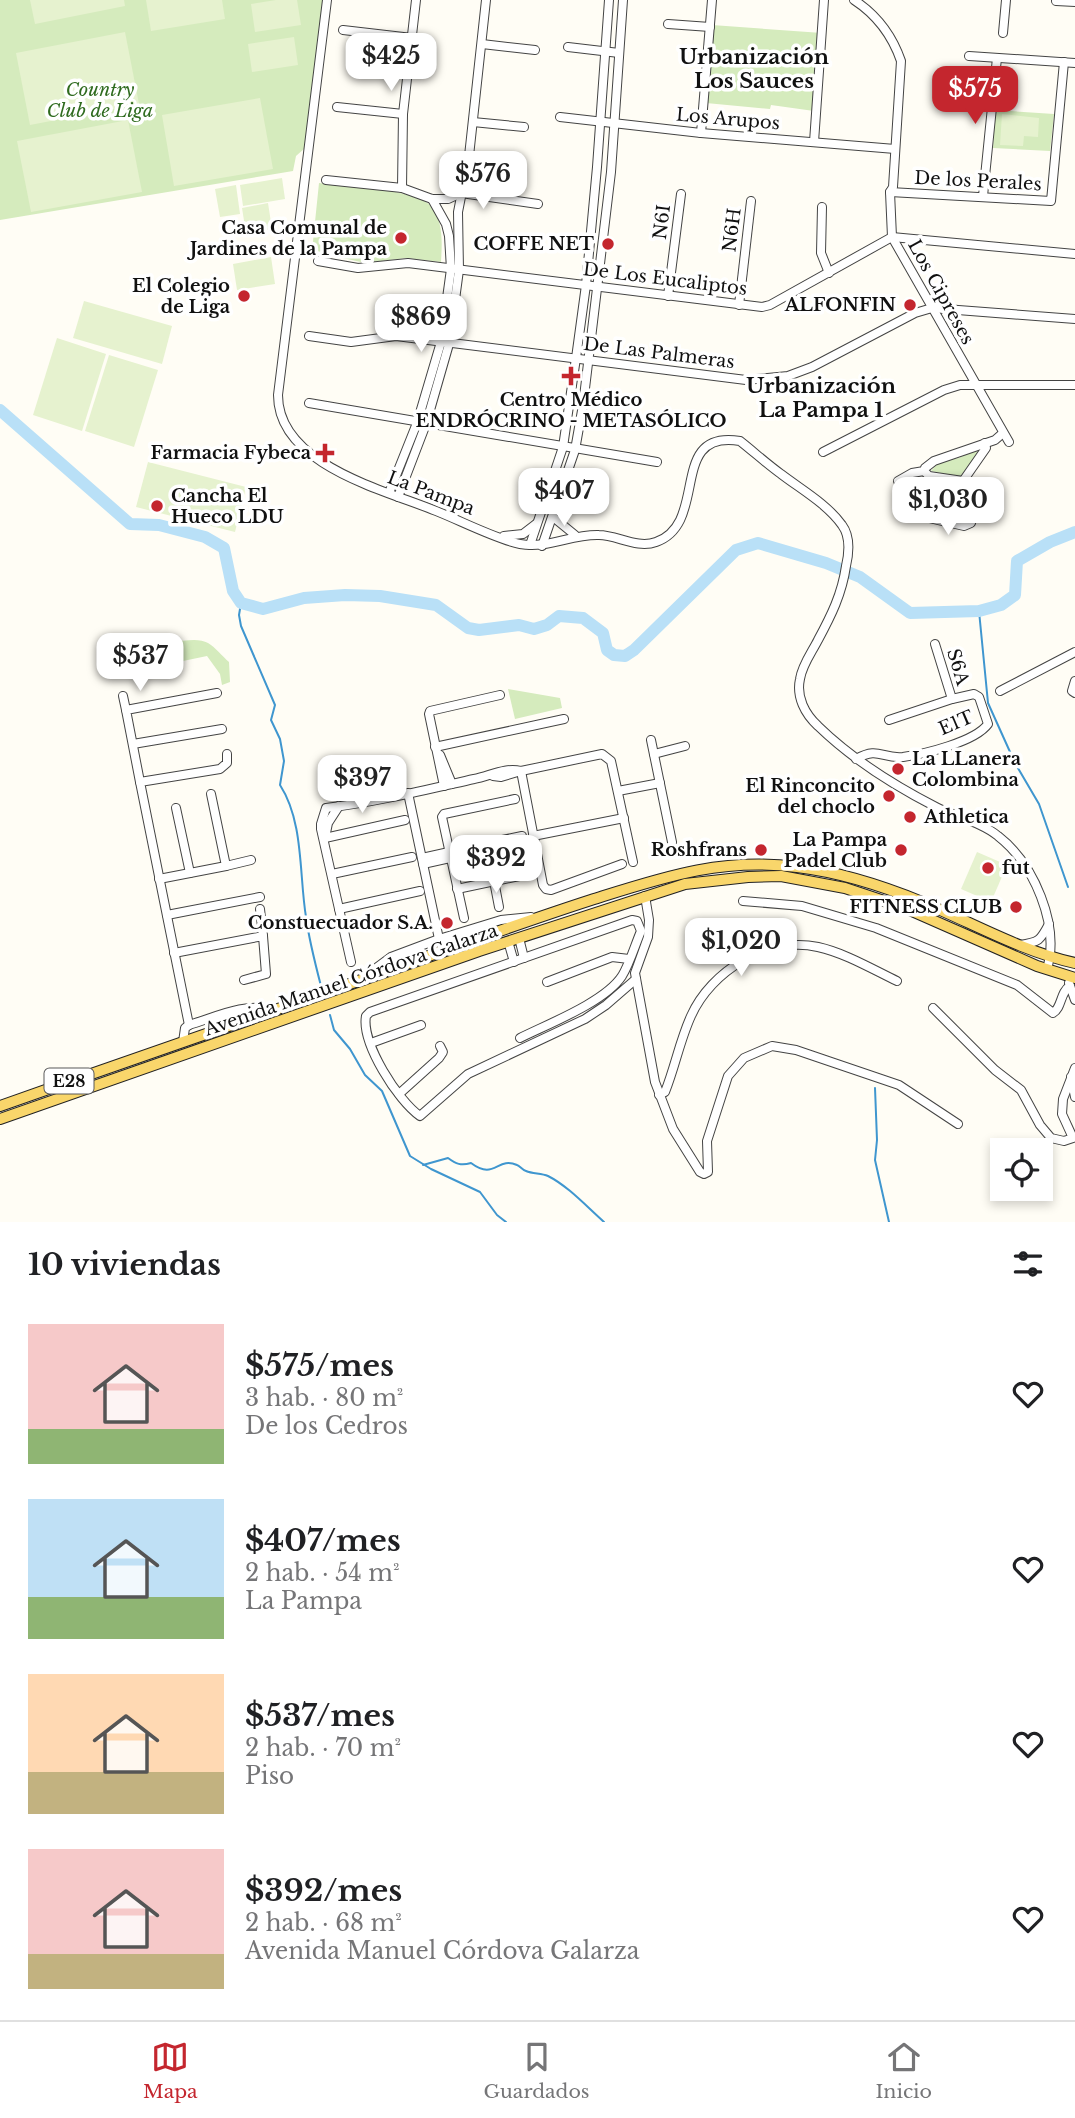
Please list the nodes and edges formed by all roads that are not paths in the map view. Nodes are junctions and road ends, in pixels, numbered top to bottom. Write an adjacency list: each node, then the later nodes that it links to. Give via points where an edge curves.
1 (327, 0): 81 (street, La Pampa, via 278,404 302,446 315,458)
2 (416, 0): 16 (street)
3 (486, 0): 17 (street)
4 (608, 0): 20 (street)
5 (623, 0): 21 (street)
6 (712, 0): 13 (street)
7 (824, 0): 34 (street)
8 (854, 0): 35 (street, Los Cipreses, via 881,23 895,42 901,61)
9 (1006, 0): 15 (street)
10 (1056, 1): 11 (street)
11 (1075, 2)
12 (668, 24): 13 (street)
13 (710, 27): 33 (street)
14 (343, 30): 16 (street)
15 (1003, 33)
16 (412, 38): 27 (street)
17 (482, 44): 19 (street); 29 (street)
18 (569, 47): 20 (street)
19 (535, 50)
20 (605, 52): 21 (street); 30 (street)
21 (619, 53): 31 (street)
22 (969, 56): 23 (street)
23 (997, 58): 24 (street); 43 (street)
24 (1064, 62): 25 (street); 43 (street, De los Perales, via 1051,201)
25 (1075, 63)
26 (337, 107): 27 (street)
27 (403, 114): 39 (street)
28 (560, 117): 30 (street, Los Arupos)
29 (473, 122): 32 (street); 41 (street)
30 (600, 122): 31 (street, Los Arupos); 36 (street)
31 (614, 124): 33 (street, Los Arupos); 37 (street)
32 (524, 127)
33 (701, 133): 34 (street, Los Arupos)
34 (814, 142): 35 (street, Los Arupos)
35 (895, 149): 40 (street, Los Cipreses)
36 (597, 171): 37 (street); 49 (street)
37 (611, 172): 50 (street)
38 (326, 180): 39 (street)
39 (402, 188): 44 (street)
40 (890, 192): 43 (street, De los Perales); 52 (street, Los Cipreses)
41 (461, 193): 44 (street); 46 (street); 51 (street)
42 (681, 194): 59 (street, N6I)
43 (983, 196)
44 (432, 199): 48 (street)
45 (751, 201): 60 (street, N6H)
46 (538, 204)
47 (822, 206): 56 (street, via 821,253)
48 (439, 209): 51 (street); 55 (street)
49 (593, 212): 50 (street); 57 (street)
50 (606, 214): 58 (street)
51 (458, 221): 55 (street)
52 (892, 237): 53 (street); 56 (street, De Los Eucaliptos); 61 (street, Los Cipreses)
53 (1075, 254)
54 (318, 261): 55 (street, De Los Eucaliptos, via 358,268 408,262)
55 (455, 269): 57 (street, De Los Eucaliptos); 64 (street)
56 (829, 273): 60 (street, De Los Eucaliptos, via 770,305)
57 (586, 285): 58 (street, De Los Eucaliptos); 65 (street)
58 (599, 287): 59 (street, De Los Eucaliptos); 66 (street)
59 (668, 296): 60 (street, De Los Eucaliptos)
60 (739, 305)
61 (932, 308): 62 (street, De Las Palmeras); 66 (street, De Las Palmeras, via 812,367 772,379 746,380); 67 (street, Los Cipreses)
62 (1075, 319)
63 (309, 336): 64 (street, De Las Palmeras, via 351,342 396,335)
64 (445, 343): 65 (street, De Las Palmeras); 70 (street)
65 (576, 358): 66 (street, De Las Palmeras); 74 (street)
66 (589, 360): 75 (street)
67 (974, 383): 68 (street); 71 (street, Los Cipreses); 76 (street, via 944,390)
68 (1075, 385)
69 (309, 403): 70 (street)
70 (421, 423): 74 (street); 81 (street); 82 (street)
71 (1003, 433): 72 (street, Los Cipreses); 73 (street)
72 (1009, 442)
73 (985, 443): 78 (street, via 934,461); 80 (street)
74 (563, 447): 75 (street); 85 (street)
75 (575, 450): 77 (street); 83 (street)
76 (823, 452)
77 (657, 462)
78 (924, 471): 79 (street); 80 (street, via 929,476)
79 (898, 481)
80 (963, 481): 84 (street, via 975,509 971,523 964,526)
81 (389, 493): 82 (street, La Pampa)
82 (398, 497): 87 (street, La Pampa)
83 (553, 517): 86 (street); 89 (street)
84 (929, 518)
85 (538, 522): 87 (street, via 515,537); 88 (street)
86 (575, 535): 89 (street, La Pampa); 109 (street, La Pampa, via 646,543 667,536 681,521 697,456 714,440 740,441 823,505 843,526 848,558 843,586 803,670 799,694 809,717)
87 (498, 536): 88 (street, La Pampa)
88 (530, 545): 89 (street, La Pampa)
89 (542, 546)
90 (935, 644): 98 (street, S6A)
91 (1075, 652): 93 (street)
92 (1075, 681): 95 (street)
93 (1000, 691)
94 (217, 693): 99 (street)
95 (1075, 693)
96 (500, 695): 106 (street, via 430,711)
97 (123, 696): 99 (street)
98 (952, 699): 101 (street, E1T); 109 (street, E1T, via 977,695 986,727 962,741 914,754 901,757 875,752)
99 (126, 710): 104 (street)
100 (564, 719): 106 (street)
101 (889, 720)
102 (222, 729): 104 (street)
103 (650, 740): 108 (street)
104 (133, 744): 111 (street)
105 (685, 746): 108 (street)
106 (435, 747): 113 (street, via 448,769)
107 (227, 754): 111 (street, via 227,763 220,769)
108 (654, 754): 112 (street)
109 (856, 759): 148 (street, La Pampa, via 910,794 997,835 1023,862)
110 (521, 771): 113 (street); 114 (street, via 602,754 611,761); 123 (street)
111 (139, 782): 135 (street)
112 (660, 783): 114 (street); 125 (street)
113 (448, 785): 115 (street)
114 (618, 791): 120 (street)
115 (408, 793): 118 (street); 128 (street)
116 (211, 794): 131 (street)
117 (515, 799): 126 (street, via 444,814 441,820)
118 (339, 806): 124 (street); 124 (street, via 326,808 321,824)
119 (176, 808): 132 (street)
120 (624, 818): 123 (street); 129 (street)
121 (405, 820): 124 (street)
122 (522, 836): 126 (street)
123 (533, 836): 130 (street, via 546,889)
124 (325, 838): 133 (street)
125 (672, 842)
126 (450, 854): 128 (street); 137 (street)
127 (251, 860): 131 (street)
128 (419, 860): 133 (street); 152 (street)
129 (633, 862)
130 (622, 864)
131 (226, 866): 132 (street)
132 (190, 873): 135 (street)
133 (332, 874): 144 (street)
134 (529, 874): 136 (street)
135 (159, 879): 145 (street)
136 (494, 881): 137 (street); 142 (street)
137 (457, 889): 147 (street)
138 (419, 891): 144 (street)
139 (260, 897): 145 (street)
140 (645, 897): 151 (main road, Avenida Manuel Córdova Galarza / E28, via 685,884 781,876 857,892); 153 (main road, Avenida Manuel Córdova Galarza / E28); 163 (street, via 648,937)
141 (743, 901): 165 (street, via 802,906 884,931 1017,985 1053,1013)
142 (499, 906)
143 (260, 909): 150 (street)
144 (339, 909): 159 (street)
145 (167, 915): 155 (street)
146 (541, 916): 149 (main road, Avenida Manuel Córdova Galarza / E28, via 680,872 753,864 819,870 858,880); 152 (street, Avenida Manuel Córdova Galarza, via 501,920); 166 (main road, Avenida Manuel Córdova Galarza / E28)
147 (464, 918)
148 (1049, 924): 154 (street, via 1041,939); 157 (street, La Pampa)
149 (974, 925): 151 (main road); 154 (main road, Avenida Manuel Córdova Galarza / E28)
150 (263, 936): 155 (street); 164 (street, via 266,974)
151 (969, 937): 162 (main road, Avenida Manuel Córdova Galarza / E28)
152 (439, 939): 166 (street, Avenida Manuel Córdova Galarza, via 391,957)
153 (513, 940): 156 (street); 160 (street); 184 (main road, Avenida Manuel Córdova Galarza / E28)
154 (1017, 945): 157 (main road, Avenida Manuel Córdova Galarza / E28)
155 (174, 953): 172 (street)
156 (524, 958): 158 (street, via 632,919 641,931); 160 (street)
157 (1051, 958): 161 (main road, Avenida Manuel Córdova Galarza / E28); 162 (street)
158 (629, 959): 168 (street, via 612,957); 174 (street, via 616,984 574,1013)
159 (351, 962)
160 (514, 962): 176 (street, via 370,1012 365,1022)
161 (1075, 963)
162 (1047, 969): 165 (main road, Avenida Manuel Córdova Galarza / E28)
163 (636, 976): 180 (street, via 585,1019 468,1074 423,1115 417,1115); 181 (street)
164 (244, 980)
165 (1070, 980): 169 (street)
166 (358, 981): 171 (main road, Avenida Manuel Córdova Galarza / E28)
167 (897, 981): 181 (street, via 817,947 774,950 728,968 703,993 690,1016 665,1092)
168 (547, 982)
169 (1075, 1000)
170 (933, 1008): 179 (street, via 1021,1090 1040,1125 1057,1141 1073,1138 1062,1114)
171 (272, 1010): 172 (street, via 244,1008); 175 (main road, Avenida Manuel Córdova Galarza / E28)
172 (189, 1025): 175 (street)
173 (421, 1025): 176 (street)
174 (520, 1038)
175 (183, 1042): 183 (main road, Avenida Manuel Córdova Galarza / E28)
176 (371, 1043): 180 (street)
177 (440, 1046): 180 (street, via 439,1058)
178 (1075, 1068): 179 (street)
179 (1071, 1077): 182 (street)
180 (399, 1094)
181 (659, 1095): 185 (street, via 680,1143 704,1174 708,1172 710,1127 728,1076 744,1058 772,1046 900,1085)
182 (1075, 1097)
183 (0, 1106)
184 (0, 1119)
185 (958, 1124)

